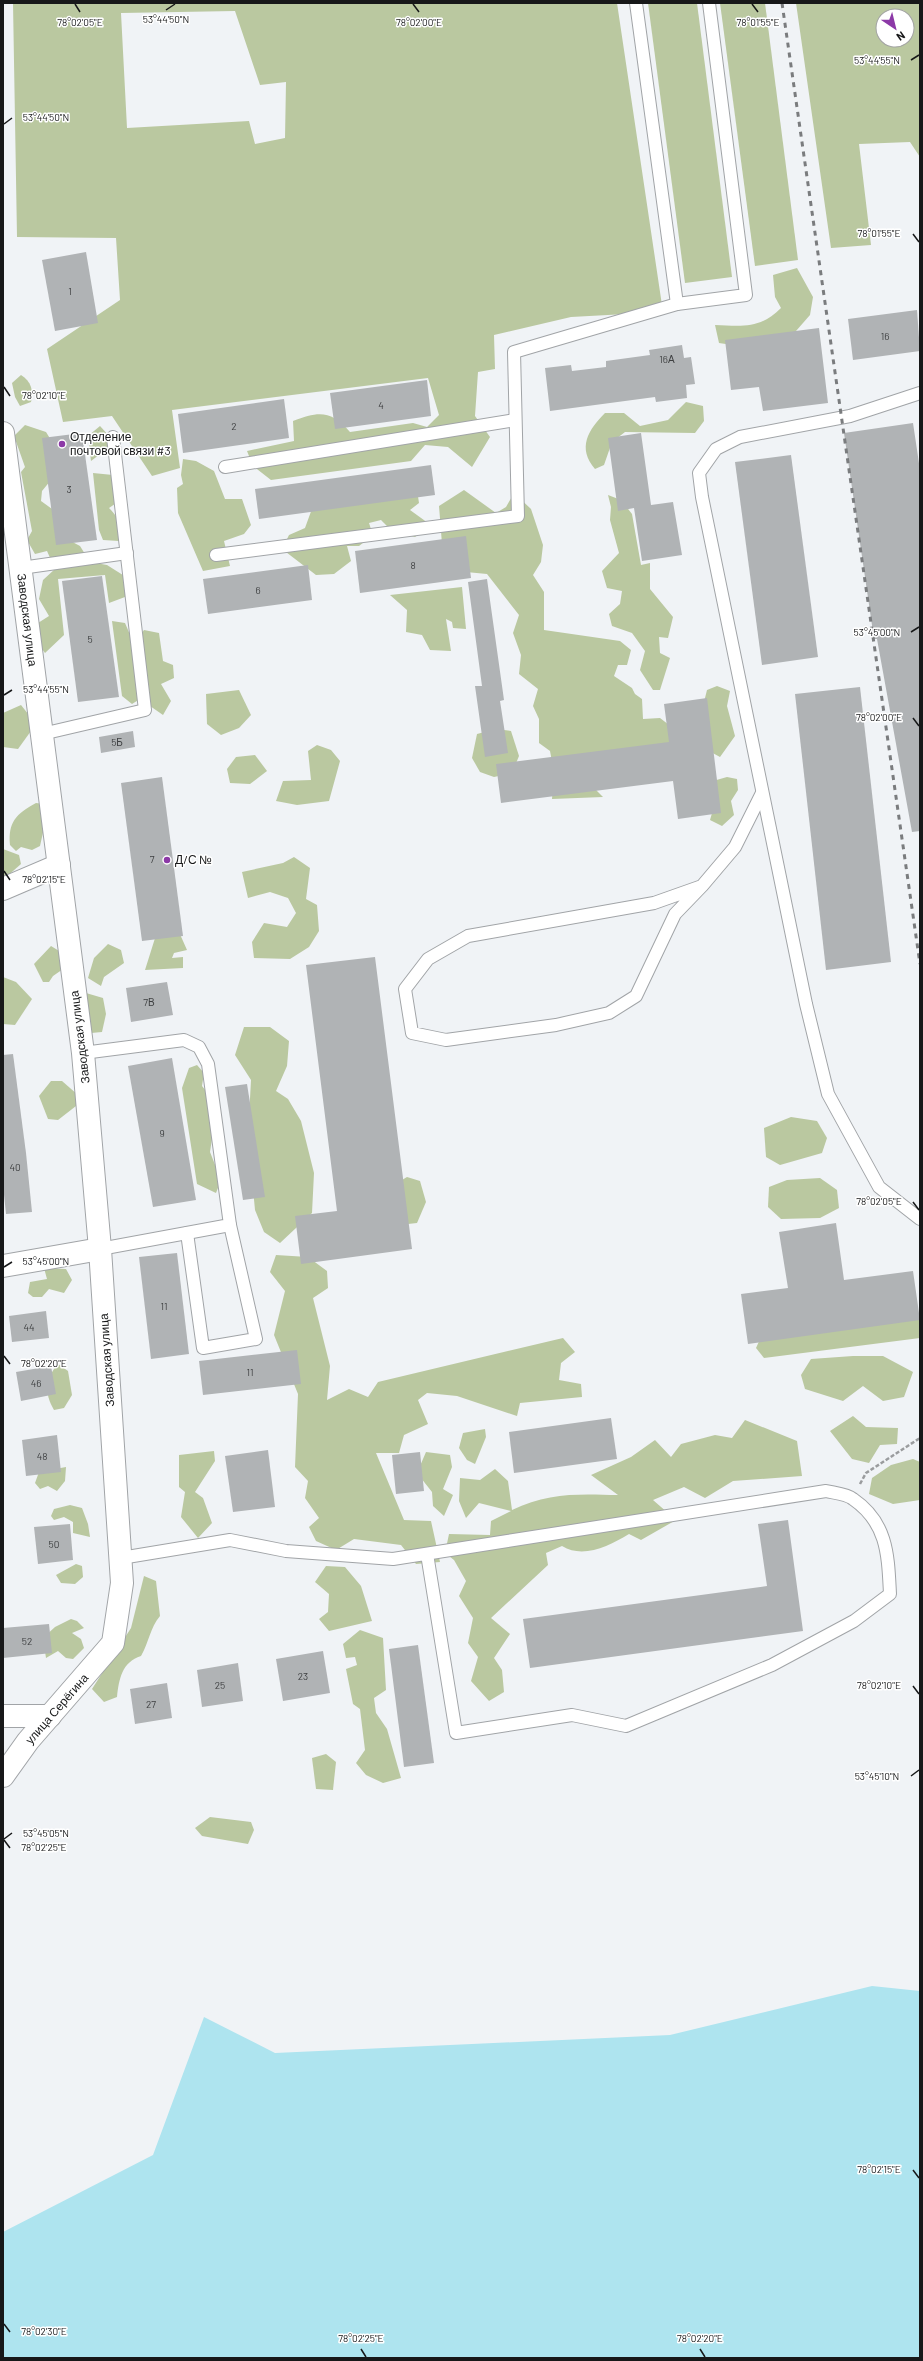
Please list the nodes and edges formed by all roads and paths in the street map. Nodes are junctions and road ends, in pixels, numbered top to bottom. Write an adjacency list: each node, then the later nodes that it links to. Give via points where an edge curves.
1 (636, 3): 3 (lane)
2 (709, 3): 3 (lane, via 746,295)
3 (677, 304): 5 (lane, via 514,352)
4 (920, 392): 13 (lane, via 850,416 740,437 716,449 699,473)
5 (516, 420): 8 (lane); 10 (lane, via 518,516)
6 (3, 433): 11 (street, Заводская улица)
7 (113, 437): 9 (lane)
8 (226, 467)
9 (127, 553): 11 (lane); 12 (lane, via 146,710)
10 (216, 555)
11 (20, 568): 12 (street, Заводская улица)
12 (42, 734): 14 (street, Заводская улица)
13 (762, 793): 15 (lane, via 735,847); 18 (lane, via 806,1004 828,1094 879,1187)
14 (59, 865): 16 (street); 17 (street, Заводская улица)
15 (702, 886): 15 (lane, via 654,903 468,936 428,959 405,989 412,1033 446,1040 556,1025 609,1013 636,996 675,914)
16 (3, 889)
17 (83, 1053): 19 (lane, via 184,1040 199,1047 208,1064); 21 (street, Заводская улица)
18 (920, 1220)
19 (230, 1225): 20 (lane); 20 (lane, via 256,1339 203,1348)
20 (187, 1233): 21 (lane)
21 (100, 1249): 22 (street); 26 (street, Заводская улица)
22 (3, 1266)
23 (920, 1438): 24 (path, via 866,1473)
24 (853, 1498): 25 (lane, via 826,1491); 25 (lane, via 875,1520 887,1547 890,1594 854,1621 772,1665 626,1726 572,1715 456,1733)
25 (426, 1554): 26 (lane, via 393,1559 286,1551 230,1540)
26 (121, 1558): 27 (street, Заводская улица, via 122,1583)
27 (113, 1643): 29 (street, улица Серёгина)
28 (3, 1716): 29 (street)
29 (50, 1716): 30 (street, улица Серёгина)
30 (3, 1776)

